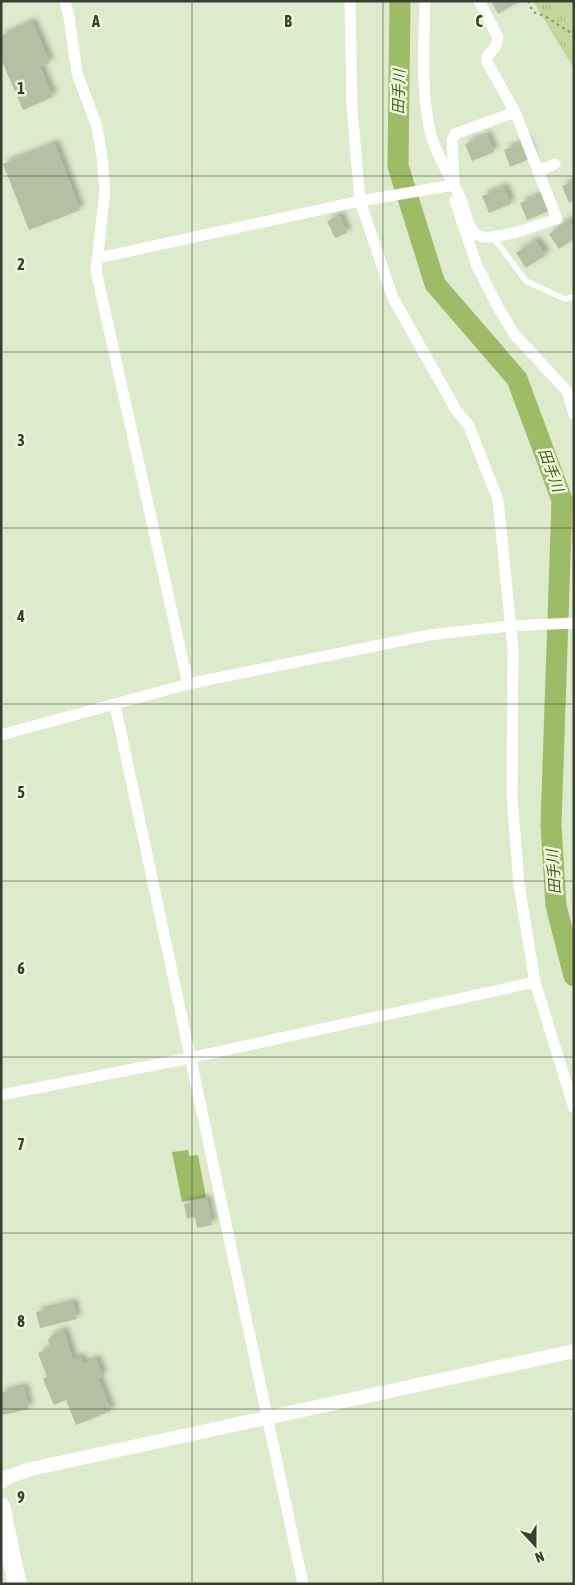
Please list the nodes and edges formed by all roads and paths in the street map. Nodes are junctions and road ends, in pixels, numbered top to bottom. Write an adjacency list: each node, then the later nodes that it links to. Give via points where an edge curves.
1 (65, 1): 13 (street, via 77,73 97,126 102,156 105,190)
2 (350, 1): 11 (street, via 352,108)
3 (425, 1): 10 (street, via 424,59 429,126)
4 (479, 1): 7 (street, via 498,38 487,56 488,62)
5 (528, 1): 6 (path, via 533,12)
6 (574, 35)
7 (515, 112): 9 (street); 10 (street, via 455,134 452,141)
8 (555, 164): 9 (street)
9 (539, 171): 12 (street, via 557,219)
10 (454, 185): 11 (street); 12 (street, via 472,228 479,236); 15 (street, via 460,222 476,266 499,309 515,335)
11 (360, 201): 13 (street); 18 (street, via 393,298 456,410 469,426 498,500)
12 (493, 237): 14 (lane, via 526,281 565,299)
13 (98, 258): 19 (street, via 96,271)
14 (574, 297)
15 (570, 390): 16 (street)
16 (574, 414)
17 (574, 622): 18 (street)
18 (510, 626): 19 (street, via 429,635); 22 (street, via 514,710 512,796 519,885)
19 (188, 684): 20 (street)
20 (115, 705): 21 (street); 23 (street)
21 (1, 735)
22 (535, 982): 23 (street); 25 (street)
23 (190, 1058): 24 (street); 27 (street)
24 (1, 1095)
25 (574, 1108)
26 (574, 1351): 27 (street)
27 (268, 1418): 28 (street, via 31,1469); 31 (street)
28 (1, 1482)
29 (1, 1507): 30 (highway)
30 (17, 1584)
31 (303, 1584)

